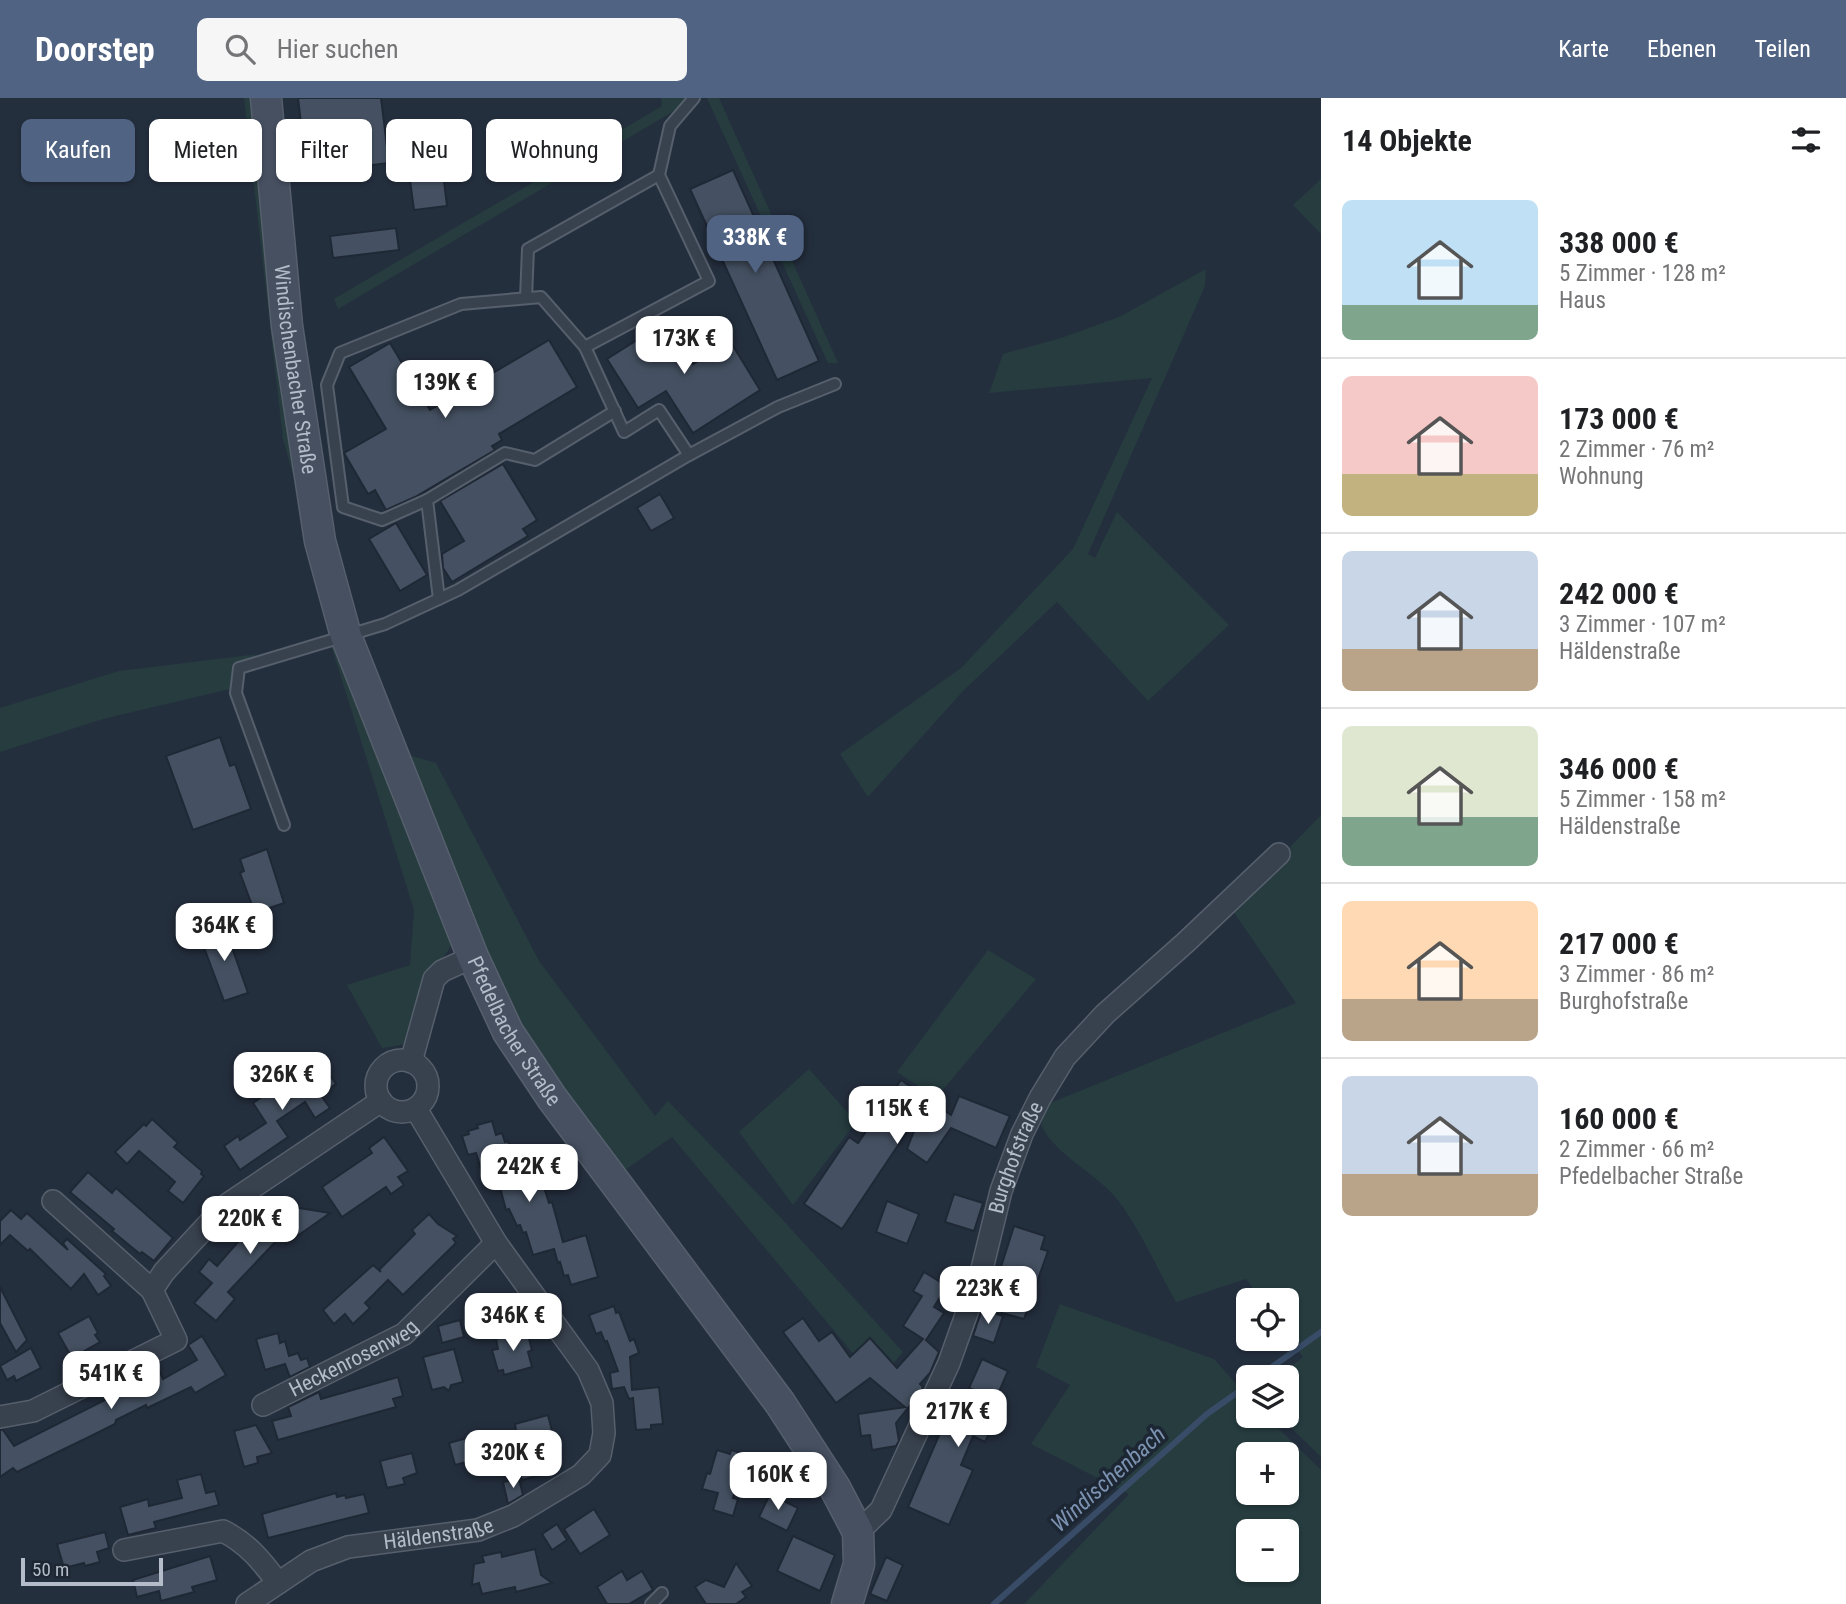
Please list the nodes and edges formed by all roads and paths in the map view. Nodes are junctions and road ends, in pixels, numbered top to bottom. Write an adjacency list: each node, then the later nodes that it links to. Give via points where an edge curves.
1 (266, 98): 11 (street, Windischenbacher Straße, via 287,326 320,541)
2 (694, 98): 3 (lane, via 670,126)
3 (659, 175): 4 (lane, via 528,249); 5 (lane, via 709,281)
4 (526, 299): 5 (lane, via 541,297); 9 (lane, via 461,304 340,353 327,385 343,507 382,520)
5 (586, 347): 7 (lane)
6 (835, 384): 8 (lane, via 778,407)
7 (615, 411): 8 (lane, via 624,432 659,410); 9 (lane, via 535,460 505,453)
8 (689, 455): 10 (lane)
9 (427, 500): 10 (lane)
10 (439, 599): 11 (lane)
11 (345, 636): 12 (lane, via 239,668 236,693); 14 (street, Pfedelbacher Straße)
12 (284, 825)
13 (1279, 854): 23 (street, Burghofstraße, via 1105,1014 1058,1067 1023,1134 1001,1191 981,1273 949,1363 881,1510)
14 (474, 957): 15 (street, via 434,979); 23 (street, Pfedelbacher Straße, via 508,1032 552,1098 780,1403)
15 (411, 1062): 16 (street, via 395,1062 381,1072 377,1081); 17 (street, via 419,1066 428,1083 428,1093)
16 (381, 1101): 17 (street, via 397,1112); 20 (street, via 225,1206)
17 (416, 1108): 19 (street, Häldenstraße)
18 (54, 1201): 20 (street)
19 (496, 1243): 21 (street, Heckenrosenweg, via 404,1334); 25 (street, Häldenstraße, via 588,1370 601,1403 604,1433 600,1455 581,1475 513,1516 478,1530 348,1547 311,1561)
20 (152, 1290): 22 (street, via 176,1340 33,1411)
21 (263, 1405)
22 (0, 1417)
23 (858, 1532): 29 (street, Pfedelbacher Straße, via 859,1564)
24 (124, 1550): 25 (street, via 223,1531 261,1559)
25 (278, 1583): 27 (street, Häldenstraße)
26 (662, 1593): 28 (lane)
27 (247, 1604)
28 (650, 1604)
29 (847, 1604)

